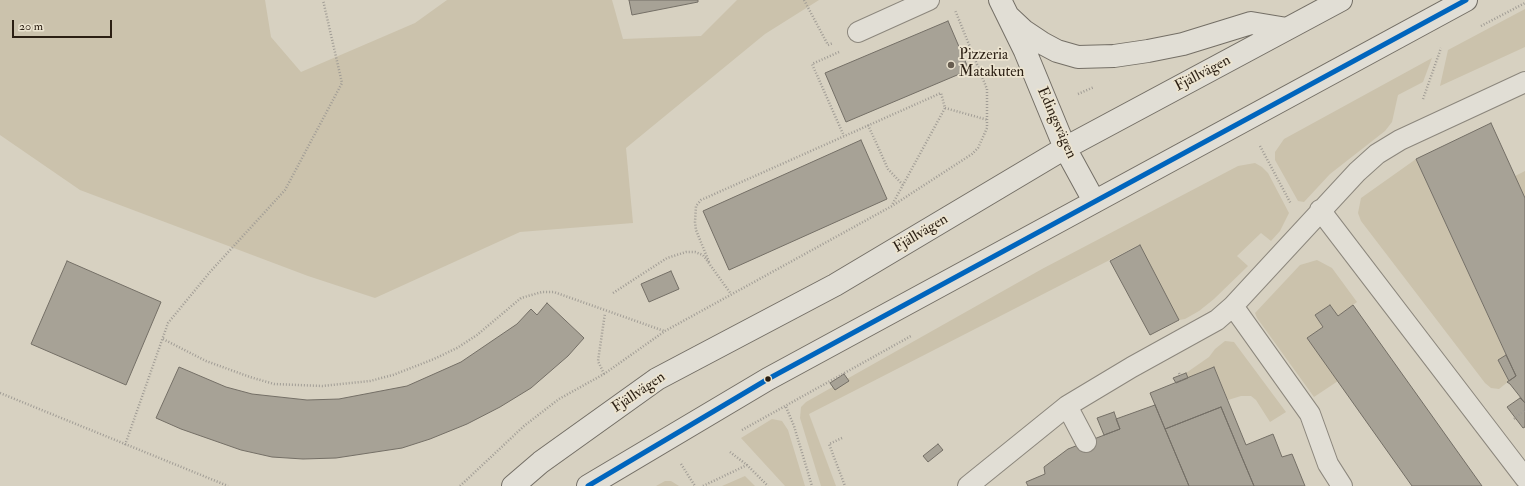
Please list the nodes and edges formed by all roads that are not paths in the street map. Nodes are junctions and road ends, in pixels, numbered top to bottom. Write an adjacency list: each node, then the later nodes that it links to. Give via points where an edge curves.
1 (929, 0): 6 (lane)
2 (1341, 0): 5 (street, Fjällvägen)
3 (1466, 0): 9 (street)
4 (1004, 8): 5 (street, via 1024,31 1042,44 1078,56 1114,56 1148,51 1183,44 1251,23); 8 (street, Edingsvägen)
5 (1287, 29): 8 (street, Fjällvägen)
6 (858, 32)
7 (1525, 82): 10 (lane, via 1411,135 1377,154)
8 (1066, 148): 9 (street, Edingsvägen); 16 (street, Fjällvägen, via 836,285 657,379 541,462)
9 (1094, 201): 17 (street, via 853,335 768,379)
10 (1320, 210): 11 (lane); 14 (lane)
11 (1233, 306): 12 (lane, via 1199,331); 18 (lane, via 1310,414 1328,464)
12 (1067, 406): 13 (lane); 15 (lane)
13 (1086, 442)
14 (1525, 478)
15 (974, 484)
16 (513, 486)
17 (588, 486)
18 (1342, 486)

